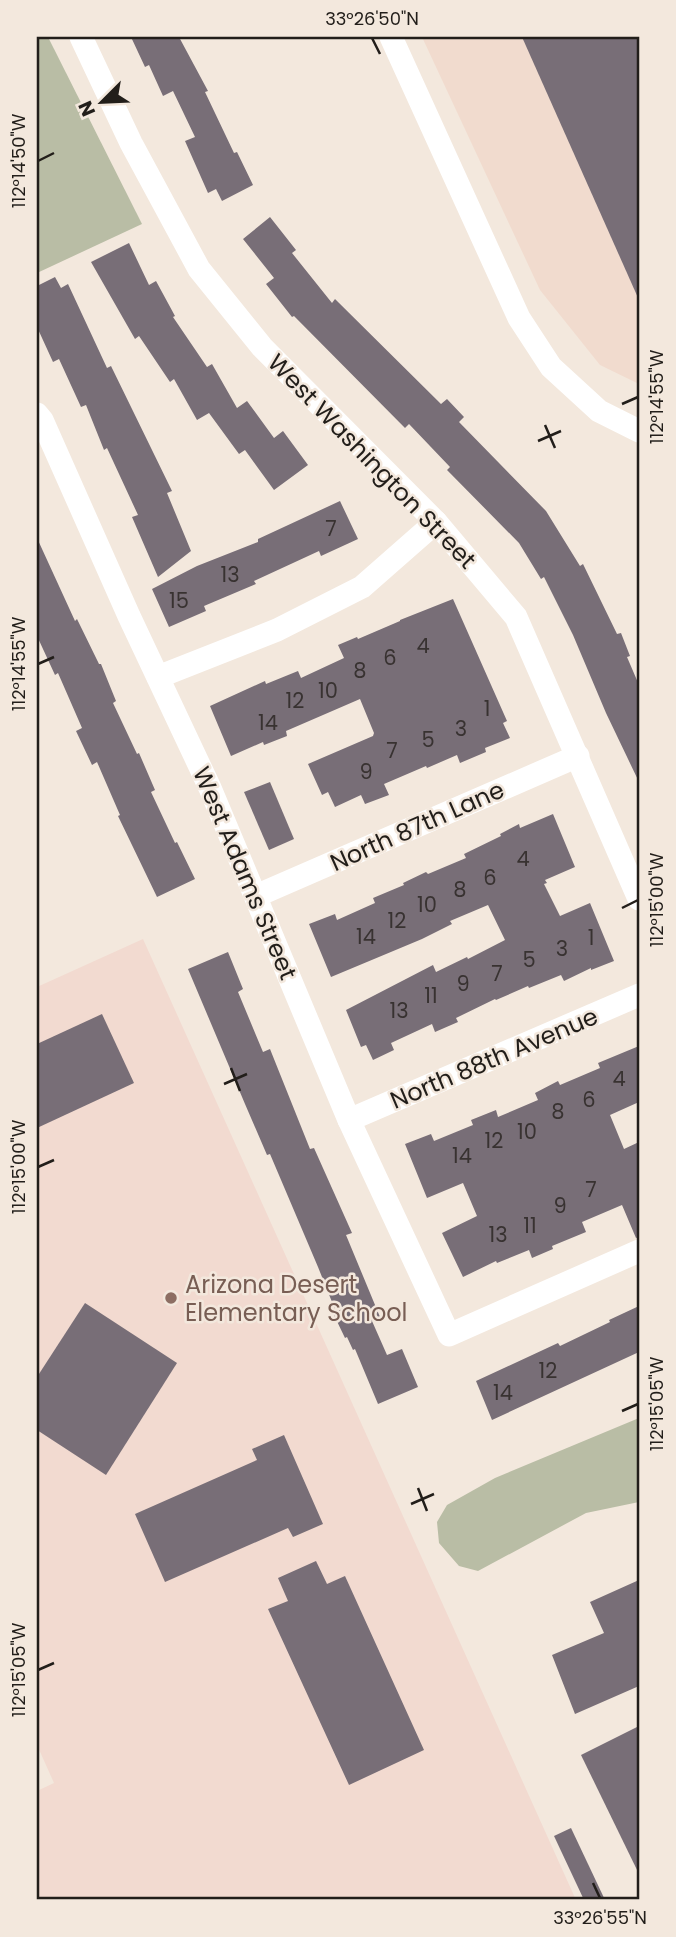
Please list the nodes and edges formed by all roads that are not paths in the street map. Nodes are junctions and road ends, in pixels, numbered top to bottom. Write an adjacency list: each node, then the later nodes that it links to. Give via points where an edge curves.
1 (81, 37): 5 (street, West Washington Street, via 131,143 199,268 262,346)
2 (391, 37): 4 (street, via 519,318 551,367 599,411)
3 (37, 414): 6 (street, West Adams Street)
4 (639, 431)
5 (436, 522): 6 (street, via 362,587 277,630); 7 (street, West Washington Street, via 516,617)
6 (158, 677): 8 (street, West Adams Street)
7 (578, 756): 8 (street, North 87th Lane); 9 (street, West Washington Street)
8 (256, 896): 11 (street, West Adams Street)
9 (639, 899)
10 (639, 995): 11 (street, North 88th Avenue)
11 (349, 1120): 12 (street, West Adams Street, via 449,1335)
12 (639, 1251)

